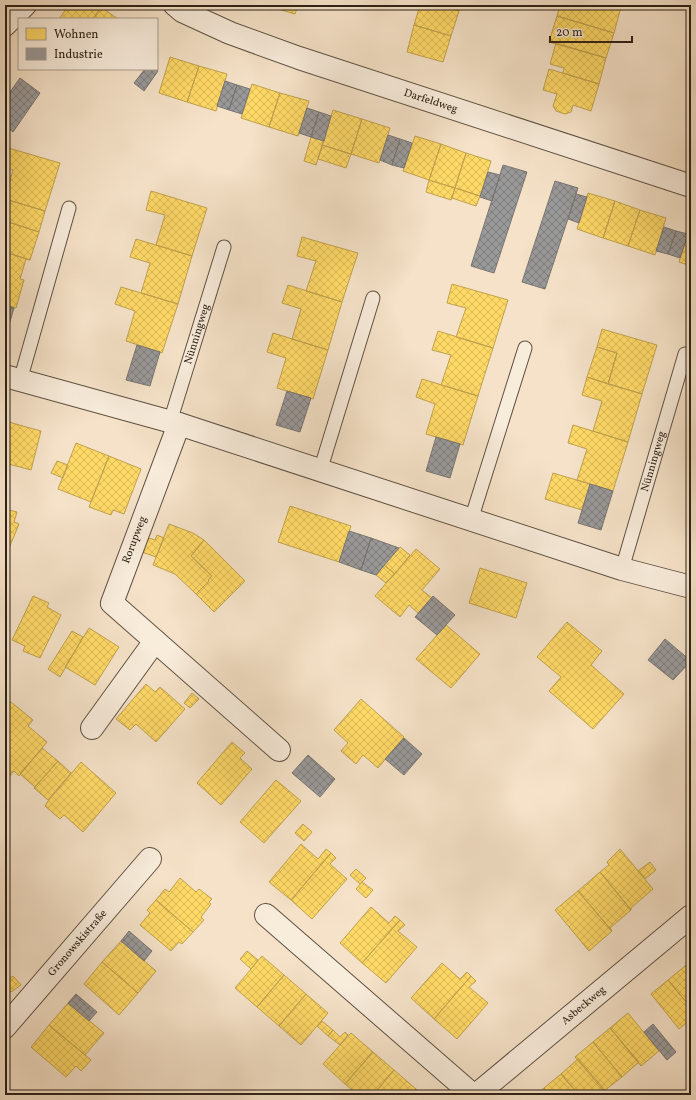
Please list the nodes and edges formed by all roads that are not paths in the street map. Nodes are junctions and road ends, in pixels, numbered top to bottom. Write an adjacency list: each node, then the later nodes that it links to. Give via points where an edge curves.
1 (24, 5): 3 (street)
2 (175, 5): 4 (street, Darfeldweg, via 230,33 299,58)
3 (5, 26)
4 (691, 186)
5 (69, 208): 10 (lane)
6 (224, 248): 11 (lane, Nünningweg)
7 (373, 298): 12 (lane)
8 (525, 348): 13 (lane)
9 (685, 354): 14 (lane, Nünningweg)
10 (13, 378): 11 (street)
11 (175, 423): 12 (street); 16 (street, Rorupweg, via 112,603)
12 (320, 471): 13 (street)
13 (471, 520): 14 (street)
14 (622, 569): 15 (street)
15 (691, 588)
16 (155, 641): 17 (street); 18 (street, Rorupweg)
17 (92, 728)
18 (279, 750)
19 (150, 859): 22 (street, Gronowskistraße)
20 (266, 915): 23 (street)
21 (691, 916): 24 (street, Asbeckweg)
22 (5, 1027)
23 (473, 1095)
24 (476, 1095)

